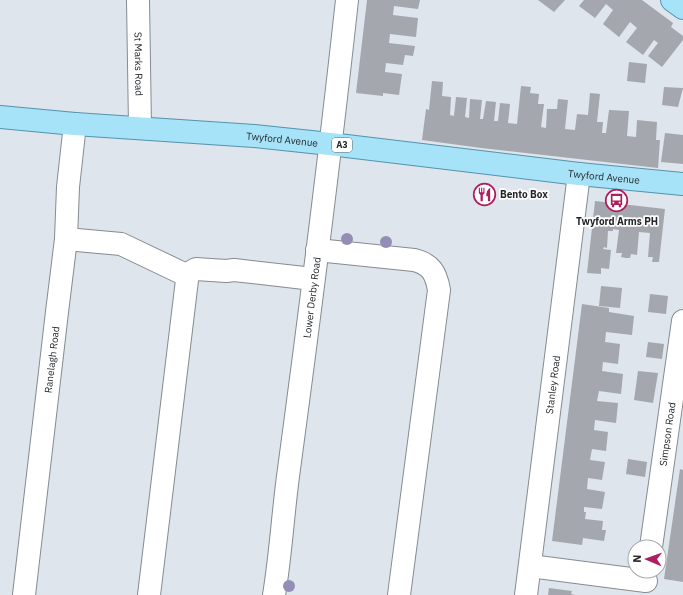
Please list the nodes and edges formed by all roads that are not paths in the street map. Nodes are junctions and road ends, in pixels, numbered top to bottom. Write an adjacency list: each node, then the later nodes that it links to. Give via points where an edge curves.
1 (138, 0): 7 (street, St Marks Road)
2 (347, 0): 8 (street, Lower Derby Road)
3 (672, 0): 4 (main road)
4 (683, 8)
5 (0, 117): 6 (main road, Twyford Avenue / A3)
6 (75, 124): 7 (main road, Twyford Avenue / A3); 11 (street, Ranelagh Road, via 68,187)
7 (140, 127): 8 (main road, Twyford Avenue / A3)
8 (330, 144): 9 (main road, Twyford Avenue / A3); 12 (street, Lower Derby Road)
9 (579, 174): 10 (main road, Twyford Avenue / A3); 17 (street, Stanley Road)
10 (683, 184)
11 (66, 239): 13 (street, via 121,244); 19 (street, Ranelagh Road)
12 (317, 250): 14 (street, Lower Derby Road); 22 (street, via 424,262 437,280 438,290)
13 (186, 275): 14 (street, via 196,269 234,270); 20 (street)
14 (313, 279): 21 (street, Lower Derby Road)
15 (683, 321): 16 (street, Simpson Road)
16 (652, 539)
17 (530, 566): 18 (street); 23 (street, Stanley Road)
18 (647, 582)
19 (24, 595)
20 (149, 595)
21 (274, 595)
22 (399, 595)
23 (526, 595)

